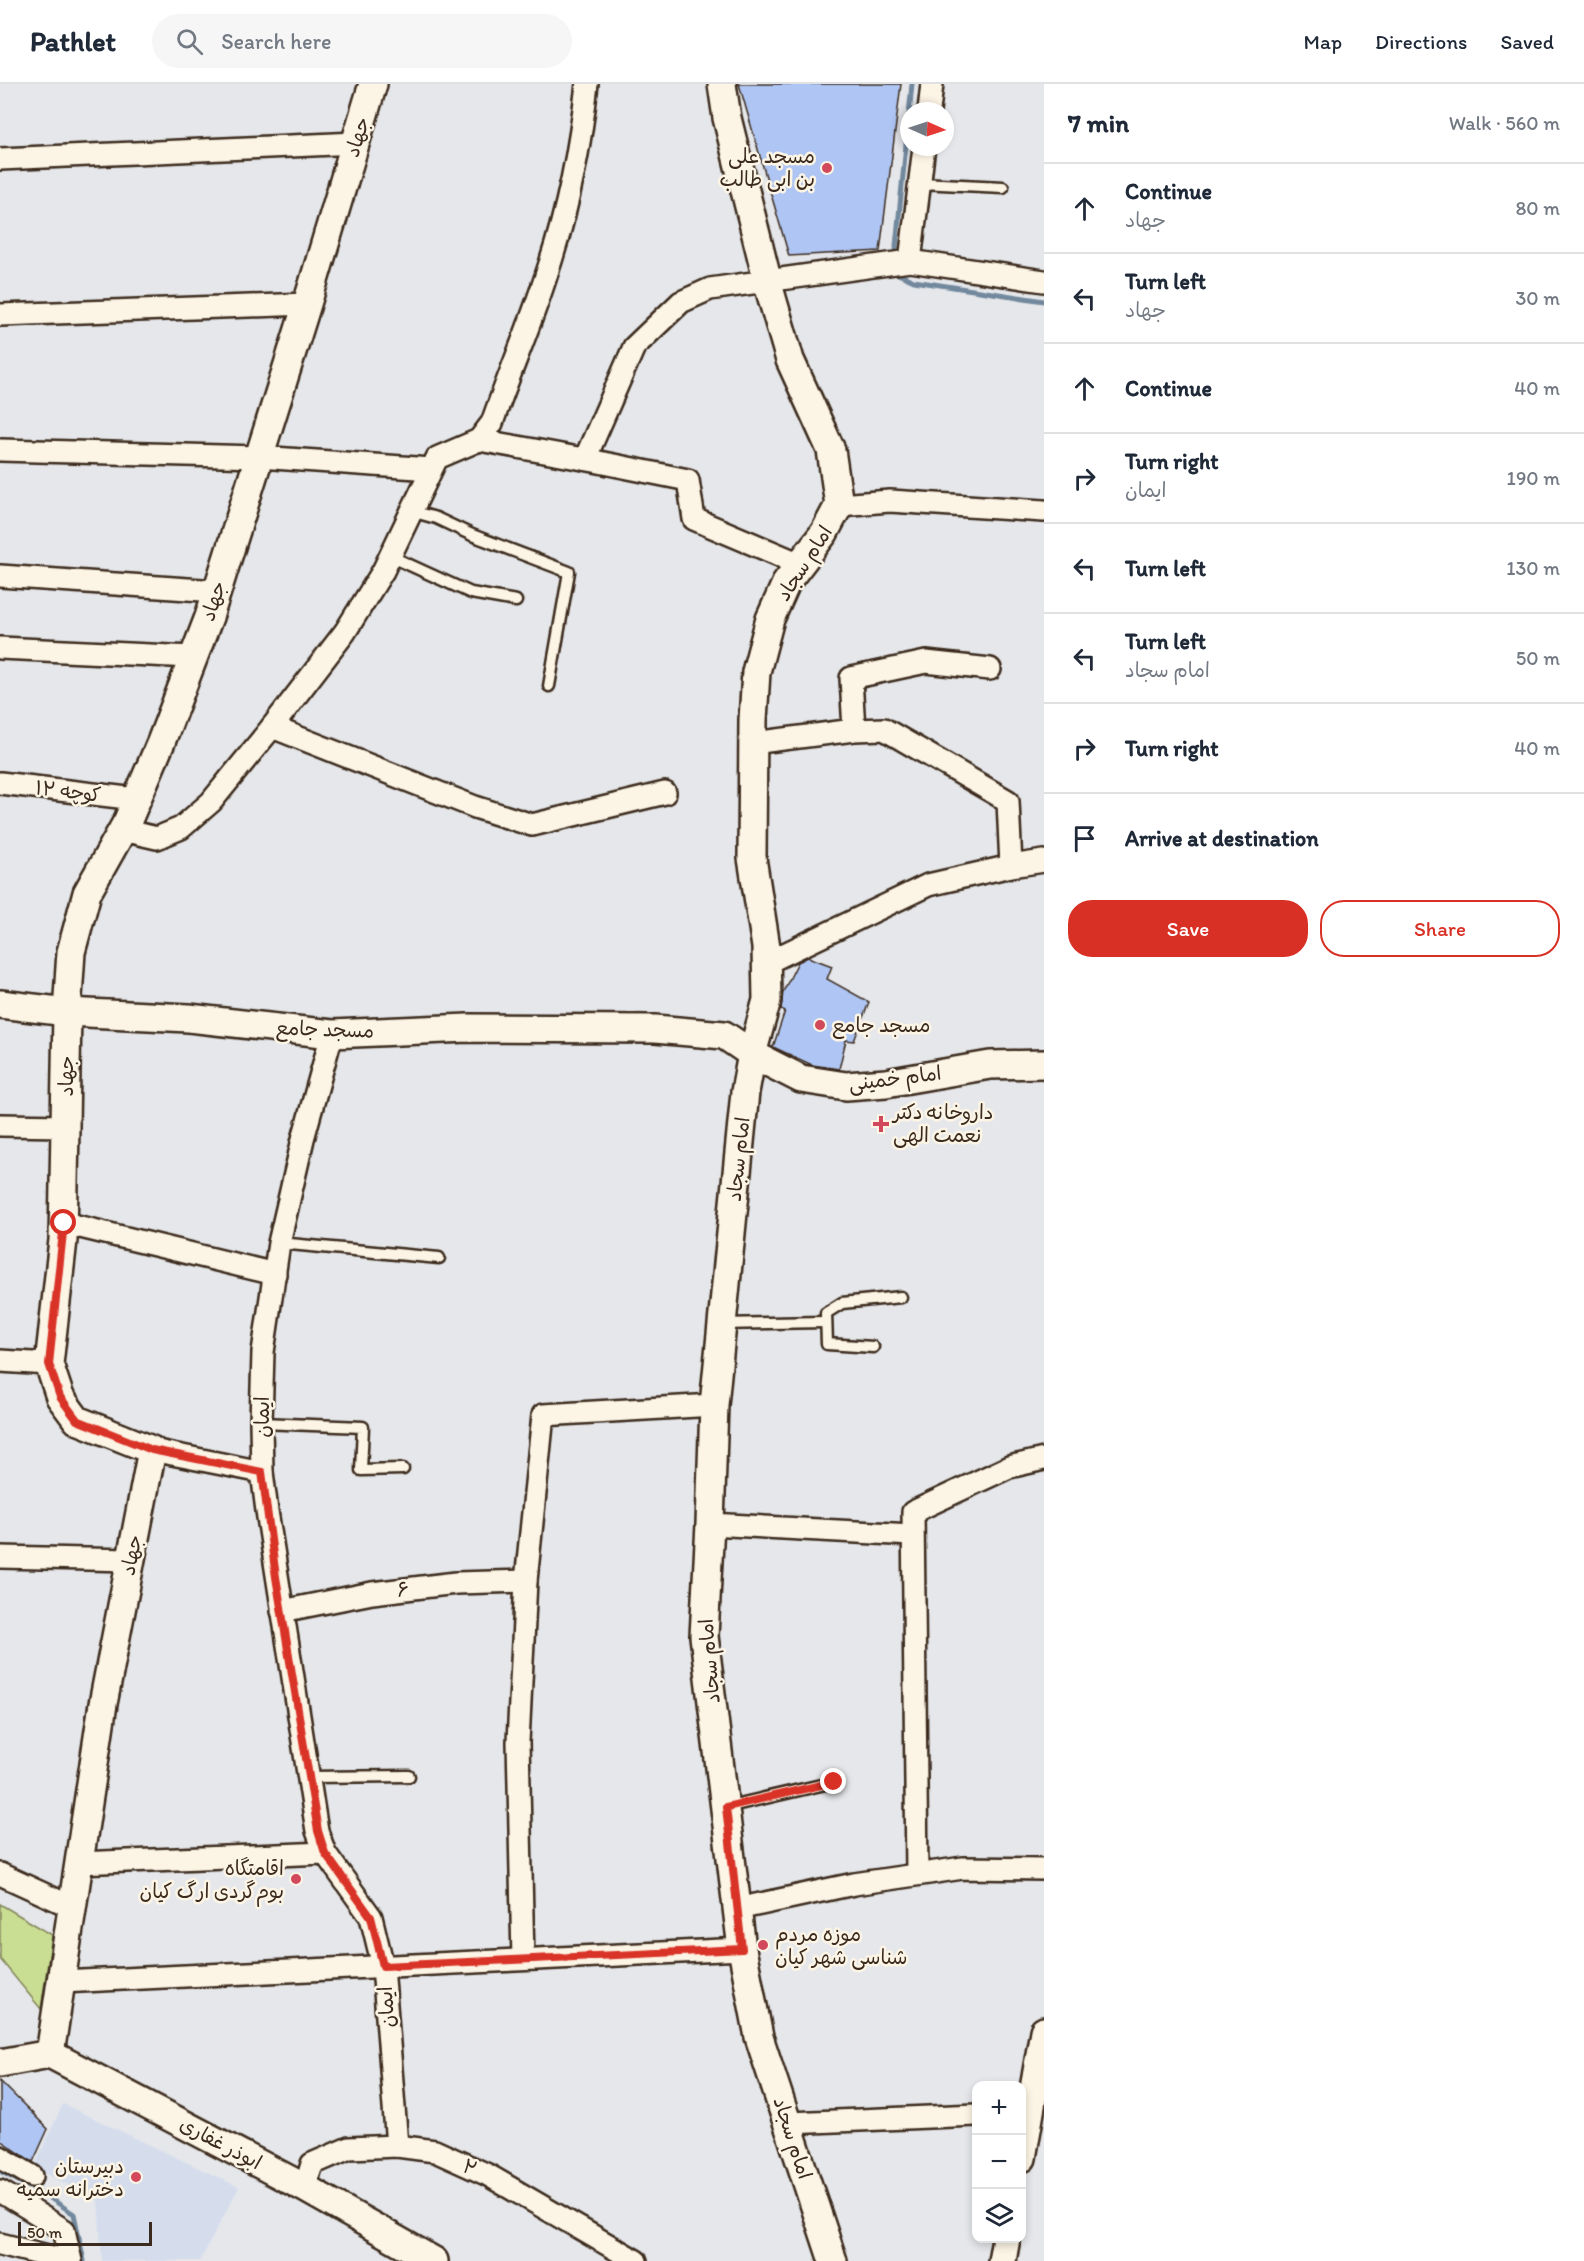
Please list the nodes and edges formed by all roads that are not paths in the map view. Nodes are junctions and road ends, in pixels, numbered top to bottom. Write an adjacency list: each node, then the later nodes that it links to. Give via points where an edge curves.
1 (373, 84): 6 (street, جهاد)
2 (587, 84): 16 (street, via 570,195 546,277 492,423)
3 (722, 84): 12 (street, امام سجاد)
4 (932, 84): 5 (street)
5 (930, 102)
6 (356, 143): 8 (street); 14 (street, جهاد)
7 (923, 156): 9 (street)
8 (0, 159)
9 (920, 183): 10 (lane); 11 (street)
10 (1003, 187)
11 (900, 262): 12 (street); 13 (street)
12 (767, 280): 19 (street, via 710,289 681,302 634,347); 21 (street, امام سجاد, via 790,360 831,450)
13 (1044, 281)
14 (307, 304): 15 (street); 18 (street, جهاد)
15 (0, 315)
16 (479, 440): 19 (street); 20 (street, via 437,458)
17 (0, 450): 18 (street)
18 (259, 457): 20 (street); 27 (street, جهاد)
19 (585, 459): 25 (street, via 688,480 694,519)
20 (432, 469): 22 (street)
21 (839, 505): 23 (street, via 890,501); 25 (street, امام سجاد)
22 (411, 511): 24 (street); 32 (lane, via 569,572)
23 (1044, 511)
24 (390, 556): 28 (lane, via 471,593); 33 (street, via 345,632)
25 (800, 564): 35 (street, امام سجاد, via 787,581 770,619 756,672)
26 (0, 576): 27 (street)
27 (217, 591): 30 (street, جهاد)
28 (516, 602)
29 (0, 648): 30 (street)
30 (193, 657): 38 (street, جهاد)
31 (990, 669): 34 (street, via 926,663 851,678)
32 (549, 686)
33 (272, 727): 37 (street, via 475,807 532,825); 39 (street, via 211,802 181,828 157,838)
34 (854, 730): 35 (street); 41 (street, via 884,729 1008,801)
35 (753, 743): 42 (street, امام سجاد, via 752,858)
36 (0, 783): 38 (street, کوچه ۱۲)
37 (665, 793)
38 (136, 799): 39 (street, جهاد)
39 (122, 830): 44 (street, جهاد, via 87,893 71,952)
40 (1044, 861): 41 (street)
41 (1011, 866): 42 (street, via 928,885)
42 (766, 963): 46 (street, امام سجاد, via 767,1000)
43 (0, 1004): 44 (street, مسجد جامع)
44 (67, 1012): 45 (street, مسجد جامع, via 189,1018); 49 (street, جهاد)
45 (332, 1034): 46 (street, مسجد جامع, via 468,1028 655,1029 724,1035); 51 (street, ایمان)
46 (752, 1054): 47 (street, امام خمینی, via 801,1080 846,1086 990,1065); 56 (street, امام سجاد)
47 (1044, 1064)
48 (0, 1125): 49 (street)
49 (66, 1125): 50 (street, جهاد)
50 (64, 1223): 53 (street); 59 (street, جهاد)
51 (279, 1243): 52 (lane); 53 (street, ایمان)
52 (439, 1258)
53 (275, 1274): 61 (street, ایمان, via 263,1352)
54 (901, 1297): 55 (lane, via 842,1303 826,1313)
55 (825, 1322): 56 (lane); 57 (lane, via 827,1344)
56 (721, 1324): 60 (street, امام سجاد)
57 (873, 1347)
58 (0, 1361): 59 (street)
59 (49, 1364): 62 (street, جهاد, via 60,1397 77,1420)
60 (714, 1405): 66 (street, امام سجاد); 70 (street, via 543,1415)
61 (261, 1423): 64 (lane, via 363,1427 361,1470); 65 (street, ایمان)
62 (152, 1450): 65 (street); 69 (street, جهاد)
63 (1044, 1459): 67 (street, via 1009,1467 913,1512)
64 (403, 1469)
65 (262, 1472): 71 (street, ایمان)
66 (710, 1524): 67 (street); 75 (street, امام سجاد, via 704,1636)
67 (912, 1535): 80 (street)
68 (0, 1557): 69 (street)
69 (130, 1560): 77 (street, جهاد)
70 (526, 1581): 71 (street, ۶, via 456,1583 372,1593); 84 (street, via 518,1742)
71 (282, 1611): 73 (street, ایمان)
72 (409, 1776): 73 (lane)
73 (309, 1778): 76 (street, ایمان)
74 (834, 1782): 75 (lane)
75 (726, 1807): 82 (street, امام سجاد)
76 (325, 1853): 77 (street); 85 (street, ایمان, via 371,1917)
77 (78, 1863): 81 (street, جهاد)
78 (1044, 1869): 80 (street, via 963,1868)
79 (0, 1874): 81 (street)
80 (917, 1874): 82 (street)
81 (72, 1907): 86 (street, جهاد)
82 (737, 1909): 83 (street, امام سجاد)
83 (742, 1949): 84 (street); 92 (street, امام سجاد, via 759,2037)
84 (523, 1959): 85 (street)
85 (383, 1966): 86 (street); 93 (street, ایمان)
86 (61, 1982): 88 (street, جهاد)
87 (1044, 2031): 90 (street)
88 (50, 2054): 89 (street); 96 (street, ابوذر غفاری)
89 (0, 2063)
90 (1026, 2113)
91 (972, 2115): 92 (street)
92 (789, 2123): 103 (street, امام سجاد)
93 (397, 2146): 96 (street, ۲, via 349,2148 312,2164); 102 (street, ۲, via 435,2151 488,2175)
94 (0, 2157): 95 (street)
95 (32, 2176)
96 (305, 2188): 101 (street, ابوذر غفاری)
97 (0, 2191): 100 (street, via 64,2230)
98 (1005, 2243): 104 (street)
99 (0, 2244): 100 (street)
100 (70, 2261)
101 (434, 2261)
102 (636, 2261)
103 (833, 2261)
104 (1002, 2261)

